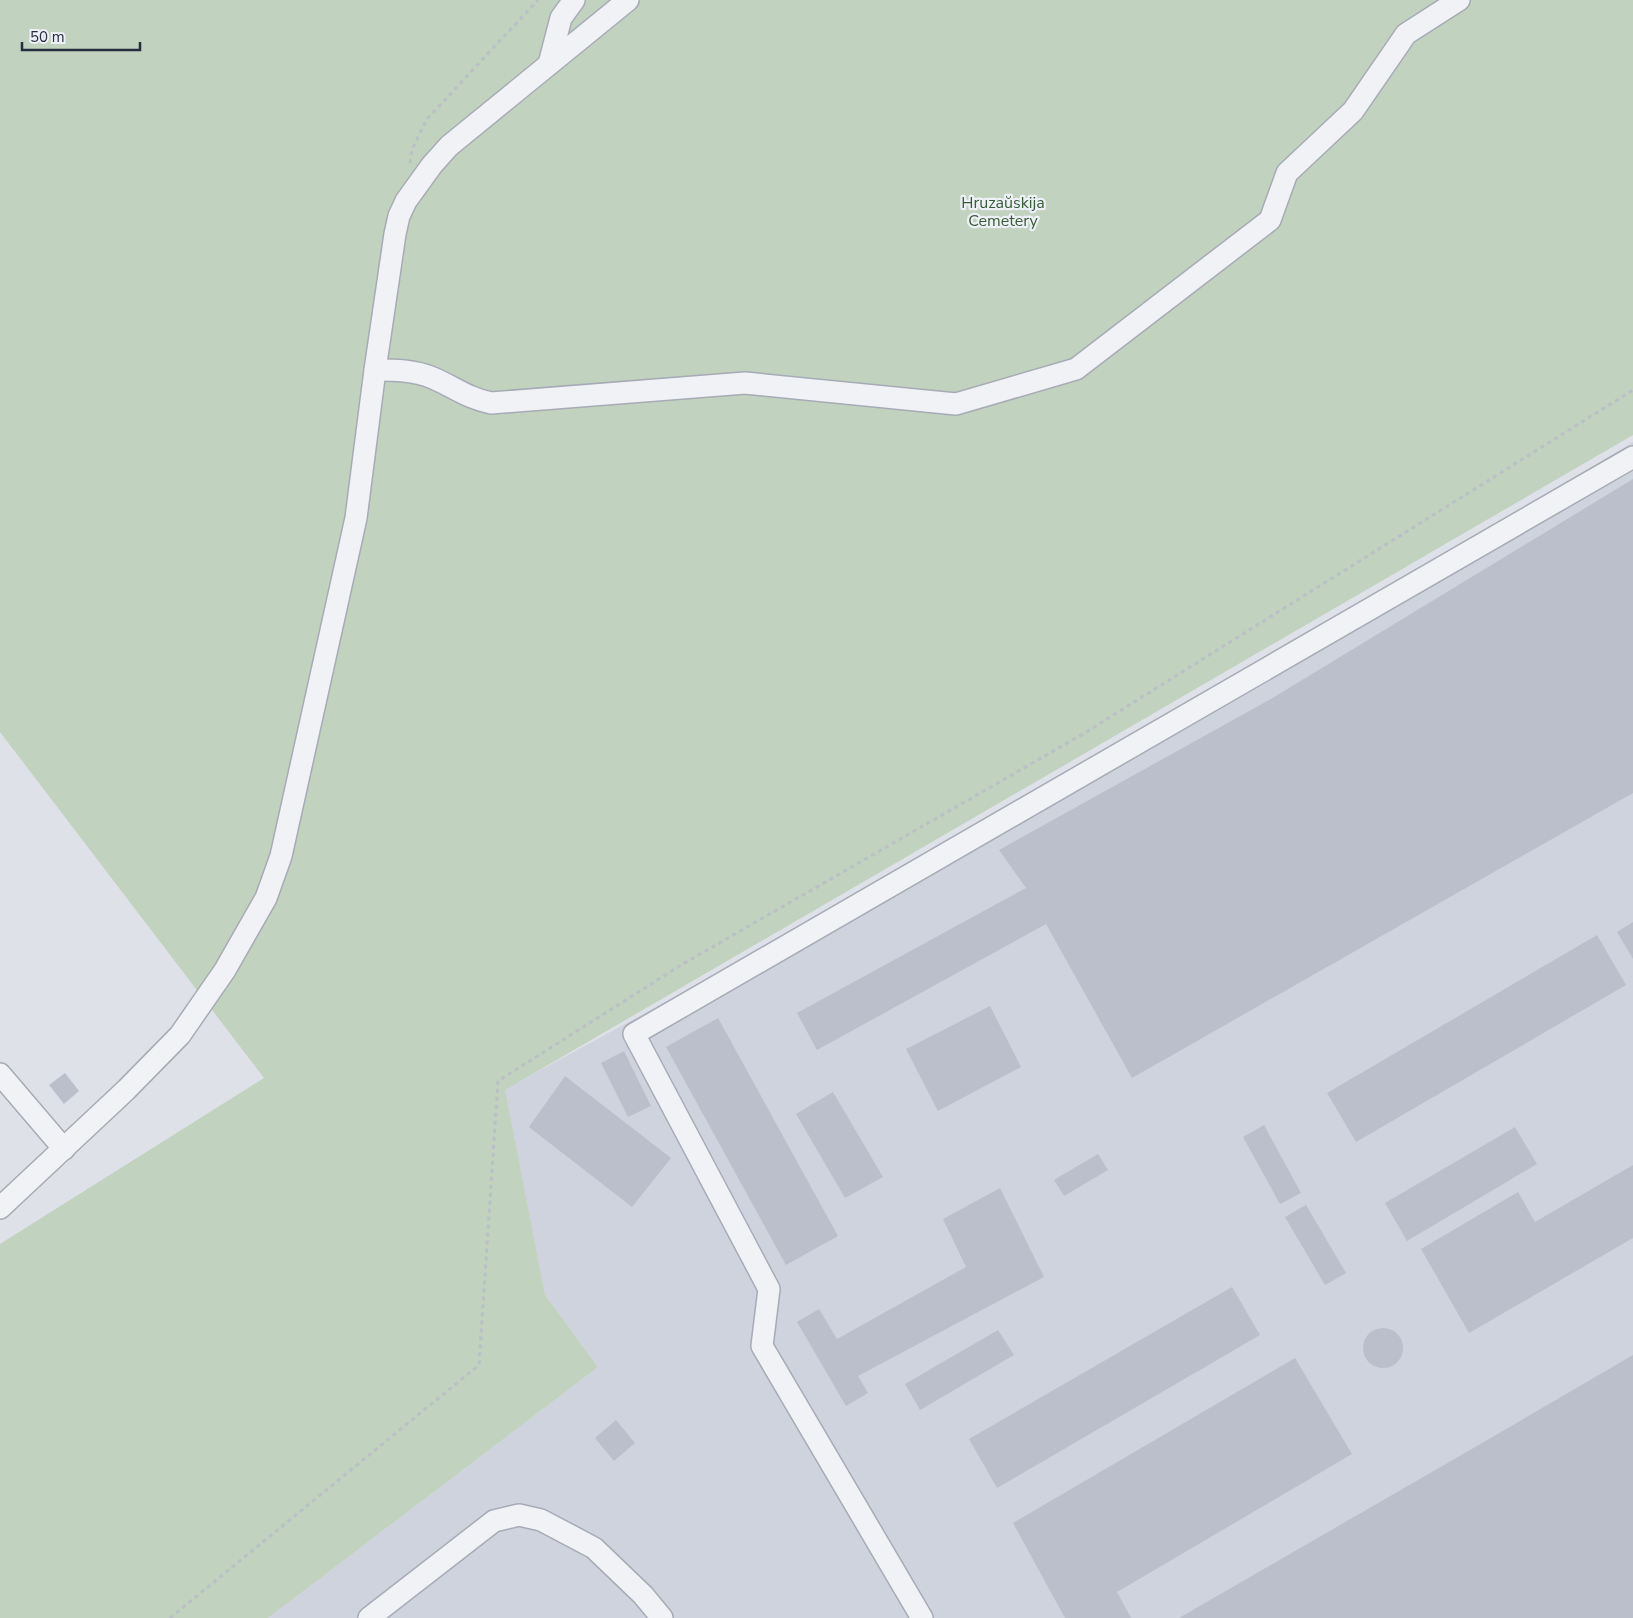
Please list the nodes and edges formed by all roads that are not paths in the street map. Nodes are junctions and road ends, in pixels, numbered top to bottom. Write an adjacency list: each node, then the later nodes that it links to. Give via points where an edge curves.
1 (574, 0): 4 (street, via 561,18)
2 (628, 0): 4 (street)
3 (1458, 0): 5 (street, via 1406,34 1353,111 1287,173 1270,220 1076,369 956,404 745,383 491,403 467,396 431,377 406,370)
4 (549, 64): 5 (street, via 449,146 406,201 391,256)
5 (374, 370): 8 (street, via 356,518 281,856 266,898 225,970 180,1035)
6 (1633, 457): 12 (street, via 634,1034 768,1289 762,1346)
7 (0, 1074): 8 (street)
8 (64, 1149): 9 (street)
9 (0, 1208)
10 (369, 1618): 11 (street, via 494,1521 519,1515 541,1520 594,1548)
11 (662, 1618)
12 (922, 1618)

